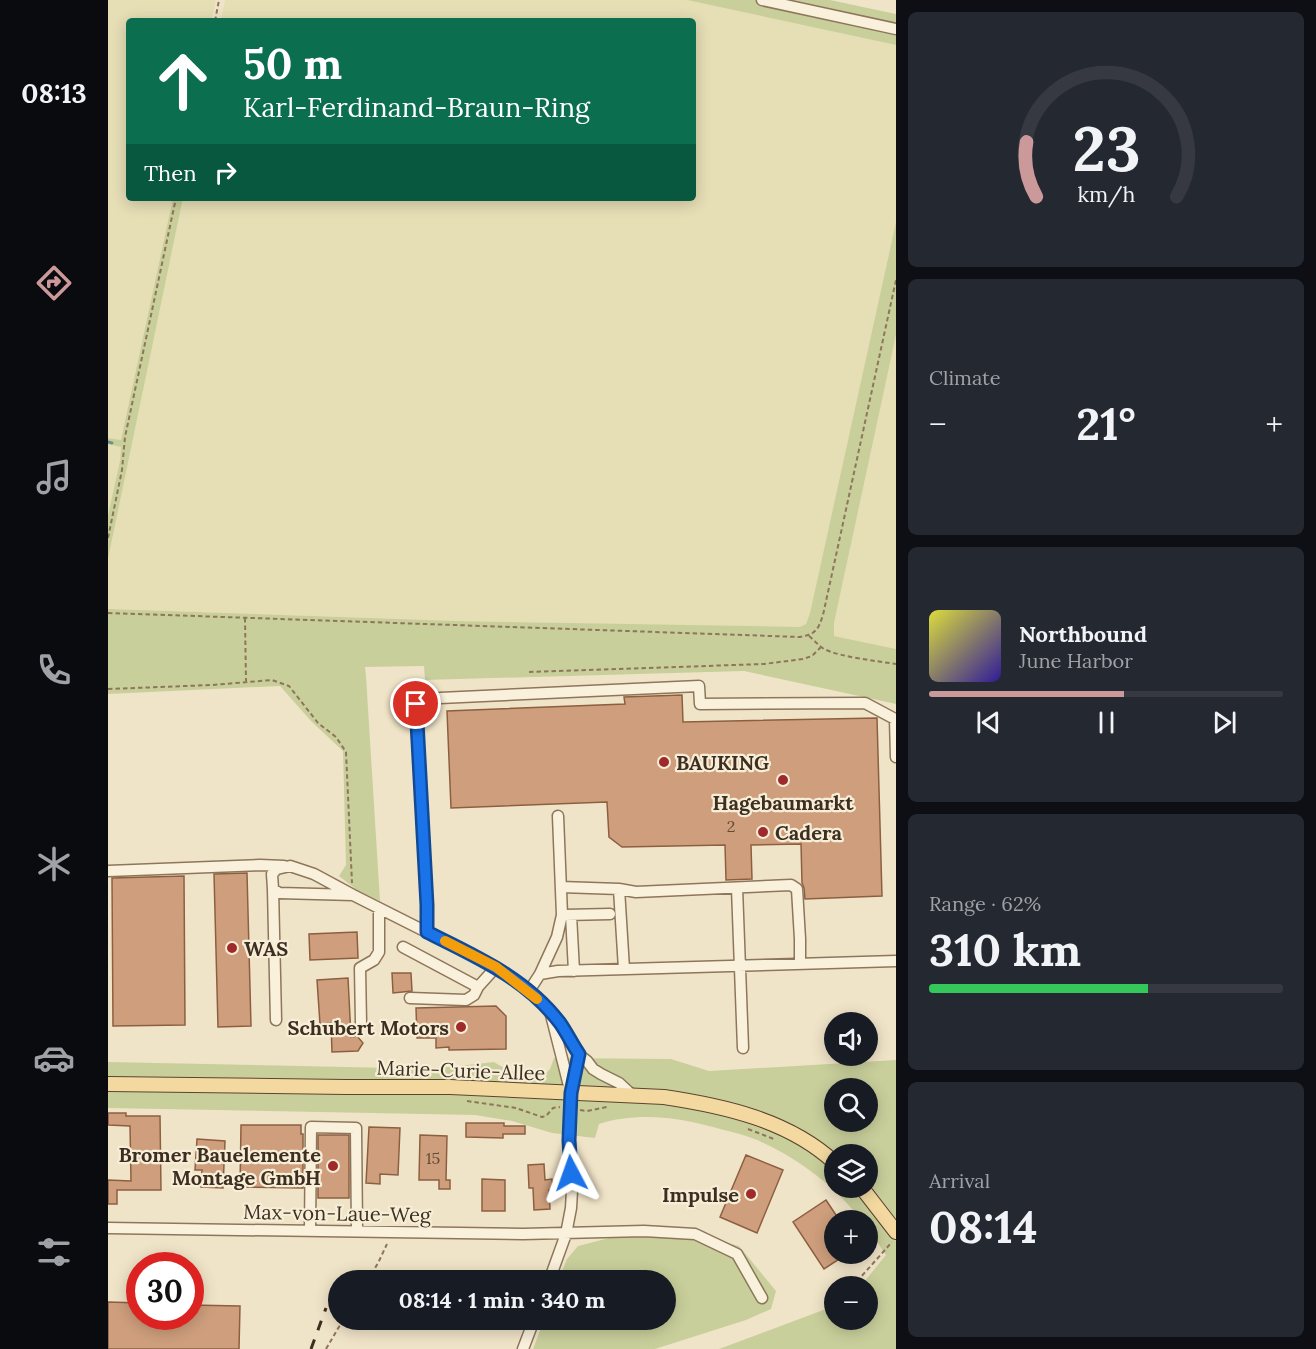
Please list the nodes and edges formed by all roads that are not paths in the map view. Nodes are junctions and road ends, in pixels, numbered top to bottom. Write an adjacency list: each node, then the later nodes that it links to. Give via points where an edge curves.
1 (762, 0): 2 (street)
2 (896, 29)
3 (896, 757): 15 (street, via 895,719 865,704 700,704 699,686 440,698 416,704)
4 (558, 816): 7 (street)
5 (290, 866): 6 (street); 9 (street, via 272,874); 11 (street)
6 (108, 871)
7 (561, 887): 10 (street); 14 (street)
8 (737, 888): 10 (street, via 636,892); 18 (street, via 791,885 797,889); 19 (street)
9 (273, 889): 11 (street, via 288,894); 28 (street)
10 (619, 889): 21 (street)
11 (352, 895): 12 (street)
12 (379, 908): 15 (street); 29 (street, via 379,952 360,968)
13 (610, 914): 14 (street)
14 (566, 915): 22 (street); 23 (street)
15 (427, 932): 20 (street)
16 (402, 947): 24 (street)
17 (896, 961): 18 (street)
18 (800, 964): 19 (street)
19 (740, 965): 21 (street); 30 (street)
20 (496, 967): 24 (street); 25 (street)
21 (624, 969): 22 (street)
22 (574, 971): 23 (street)
23 (540, 974): 25 (street)
24 (478, 987): 26 (street, via 466,1000)
25 (529, 991): 27 (street)
26 (410, 998)
27 (549, 1010): 31 (street); 33 (street)
28 (276, 1020)
29 (361, 1023)
30 (743, 1048)
31 (579, 1054): 33 (street); 34 (street, via 593,1069)
32 (108, 1084): 33 (main road, Marie-Curie-Allee, via 450,1087)
33 (571, 1093): 34 (main road, Marie-Curie-Allee); 41 (street, via 572,1190)
34 (632, 1095): 35 (main road, Marie-Curie-Allee, via 674,1099 764,1120)
35 (824, 1155)
36 (870, 1198): 40 (main road)
37 (108, 1228): 38 (street, Max-von-Laue-Weg)
38 (310, 1231): 39 (street, Max-von-Laue-Weg); 39 (street, via 311,1128 356,1128)
39 (357, 1231): 41 (street, Max-von-Laue-Weg)
40 (896, 1232)
41 (566, 1234): 42 (street); 43 (street, Max-von-Laue-Weg, via 695,1234 737,1254)
42 (553, 1270)
43 (762, 1298)
44 (530, 1330): 45 (street)
45 (523, 1349)

